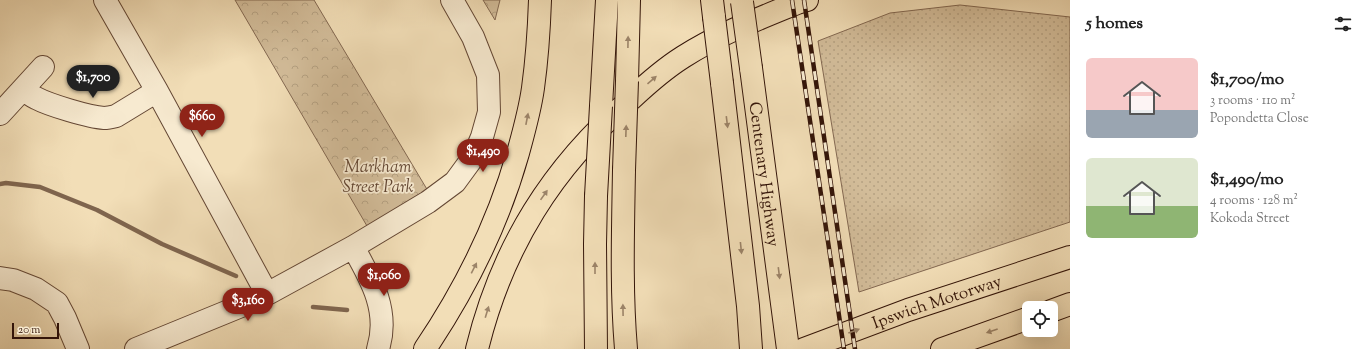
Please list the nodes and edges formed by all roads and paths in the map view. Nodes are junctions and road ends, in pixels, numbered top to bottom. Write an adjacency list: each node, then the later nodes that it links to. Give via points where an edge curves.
1 (105, 0): 11 (street)
2 (452, 0): 13 (street, via 473,36 488,75 489,112 482,137 474,156 455,182 428,202)
3 (540, 0): 25 (highway, one-way to 3, via 462,290 502,205 526,127 533,88)
4 (607, 0): 27 (highway, one-way to 4, bridge, via 596,196)
5 (629, 0): 28 (highway, one-way to 5, bridge, via 622,254)
6 (806, 0): 26 (highway, one-way to 6, via 504,267 527,221 555,179 612,114 656,76 705,44 736,28)
7 (742, 1): 29 (highway, Centenary Highway, one-way to 29, bridge)
8 (713, 9): 20 (highway, one-way to 20, bridge)
9 (43, 67): 10 (street)
10 (24, 88): 11 (street, via 29,94 43,101 104,118 116,116); 12 (street)
11 (157, 91): 16 (street)
12 (0, 114)
13 (347, 251): 16 (street); 23 (street, via 370,309 372,330); 24 (street, via 373,284 380,308 382,331)
14 (1070, 257): 30 (highway, Ipswich Motorway, one-way to 14, via 908,310)
15 (0, 278): 21 (street, via 36,289 57,303)
16 (267, 294): 22 (street)
17 (1070, 304): 18 (highway)
18 (1058, 308)
19 (1022, 320): 31 (highway, one-way to 31)
20 (750, 339)
21 (78, 349)
22 (136, 349)
23 (368, 349)
24 (378, 349)
25 (425, 349)
26 (477, 349)
27 (596, 349)
28 (626, 349)
29 (788, 349)
30 (804, 349)
31 (942, 349)

